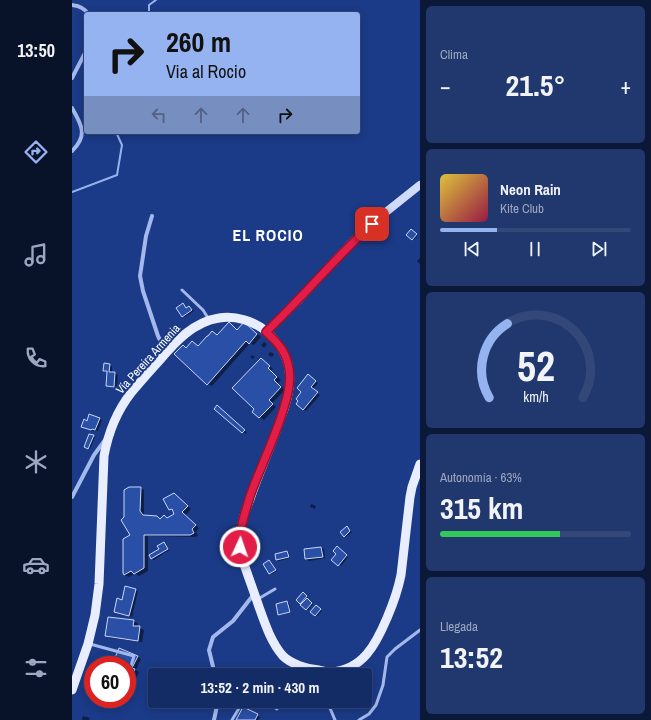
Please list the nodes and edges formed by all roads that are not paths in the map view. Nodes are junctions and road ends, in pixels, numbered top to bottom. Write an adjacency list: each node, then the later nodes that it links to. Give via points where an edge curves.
1 (72, 5): 2 (street)
2 (87, 12)
3 (84, 55): 4 (street)
4 (72, 78)
5 (72, 108): 6 (street, via 82,131 76,148)
6 (72, 151)
7 (420, 185): 11 (main road, via 354,240)
8 (152, 216): 12 (street, via 140,276 142,291)
9 (182, 290): 10 (lane, via 203,310)
10 (209, 320): 11 (main road, Vía Pereira Armenia, via 221,317 241,319); 12 (main road, Vía Pereira Armenia, via 188,331)
11 (266, 332): 17 (main road, Vía Pereira Armenia, via 278,343 285,355 290,382 285,407 253,488 240,531 241,553)
12 (166, 353): 13 (main road, Vía Pereira Armenia, via 127,399)
13 (109, 436): 15 (street, via 94,455); 19 (main road, Vía Pereira Armenia, via 104,456 100,584)
14 (420, 464): 23 (main road, Vía Pereira Armenia, via 408,508 399,586 369,652 358,662)
15 (72, 497)
16 (275, 589): 17 (lane)
17 (255, 597): 21 (street, via 233,621 213,637 209,650); 22 (main road, Vía Pereira Armenia, via 272,640 288,661)
18 (420, 630): 31 (lane, via 387,657 383,685 376,705 369,714)
19 (88, 644): 20 (lane); 24 (main road, Vía Pereira Armenia)
20 (134, 656)
21 (213, 668)
22 (304, 668)
23 (345, 668)
24 (72, 690)
25 (217, 708): 28 (street)
26 (239, 708): 29 (lane)
27 (331, 708): 30 (lane)
28 (214, 720)
29 (232, 720)
30 (336, 720)
31 (359, 720)

